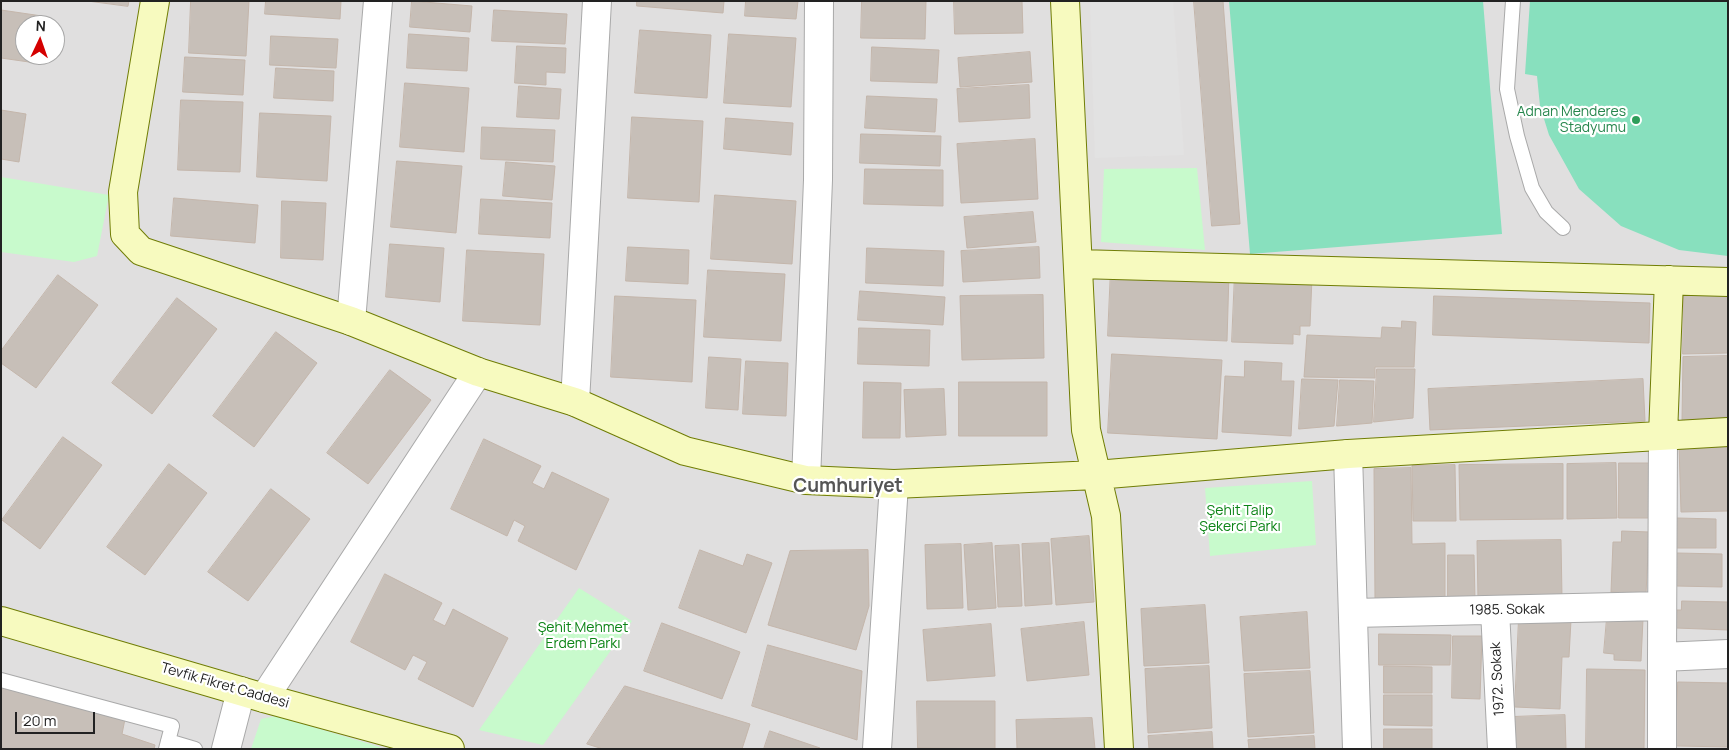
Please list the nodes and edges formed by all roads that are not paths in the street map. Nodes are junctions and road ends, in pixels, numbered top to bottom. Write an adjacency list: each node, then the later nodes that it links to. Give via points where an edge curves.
1 (155, 1): 11 (street, via 123,192 125,234 141,251)
2 (378, 1): 11 (street)
3 (597, 1): 13 (street)
4 (818, 1): 18 (street, via 818,180)
5 (1066, 1): 8 (street)
6 (1513, 1): 7 (lane, via 1507,89 1517,136 1532,188 1546,212)
7 (1563, 228)
8 (1078, 264): 9 (street); 17 (street, via 1086,430)
9 (1668, 280): 10 (street); 15 (street)
10 (1728, 282)
11 (351, 321): 12 (street)
12 (478, 372): 13 (street); 27 (street)
13 (575, 402): 18 (street, via 685,451)
14 (1728, 432): 15 (street)
15 (1662, 435): 16 (street); 20 (street)
16 (1348, 454): 17 (street); 22 (street)
17 (1096, 475): 19 (street); 33 (street, via 1106,516)
18 (806, 480): 19 (street)
19 (894, 484): 32 (street)
20 (1662, 606): 21 (street, 1985. Sokak); 25 (street)
21 (1495, 610): 22 (street, 1985. Sokak); 35 (street, 1972. Sokak)
22 (1353, 613): 34 (street)
23 (1, 621): 27 (street, Tevfik Fikret Caddesi)
24 (1728, 654): 25 (street)
25 (1662, 657): 36 (street)
26 (1, 680): 28 (lane, via 172,726)
27 (252, 695): 29 (street, Tevfik Fikret Caddesi); 31 (street)
28 (167, 745): 30 (lane)
29 (441, 747)
30 (195, 749)
31 (226, 749)
32 (876, 749)
33 (1119, 749)
34 (1357, 749)
35 (1502, 749)
36 (1662, 749)

